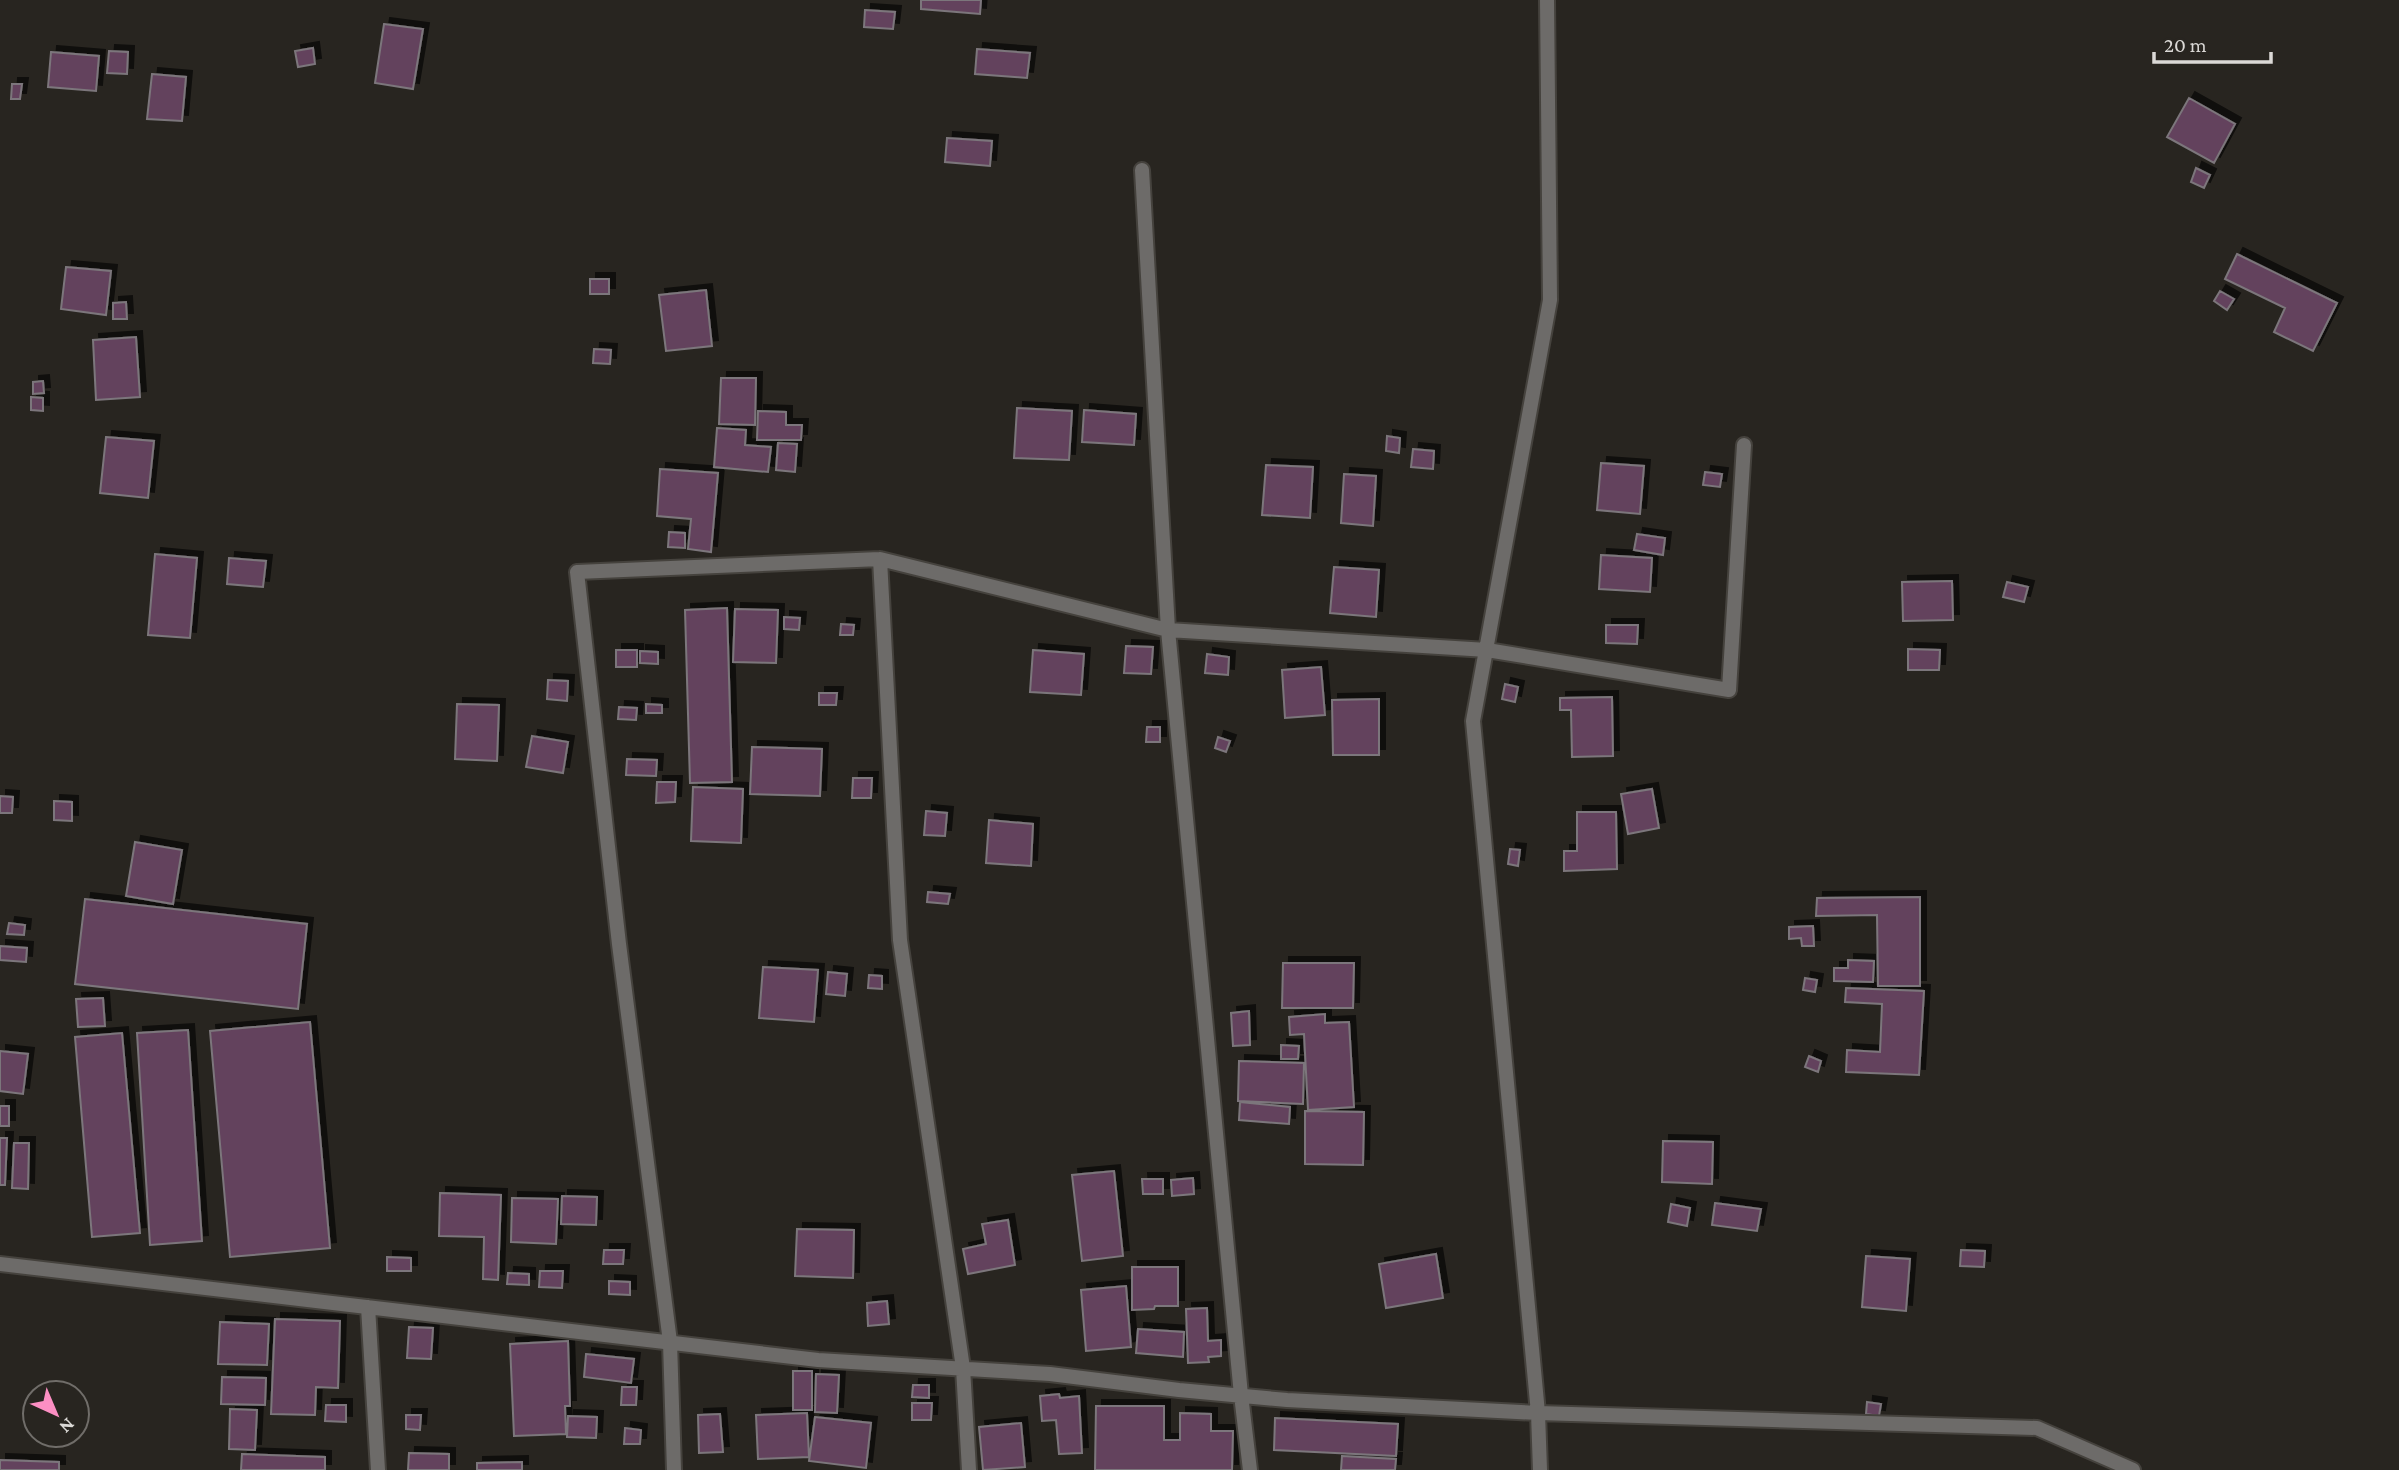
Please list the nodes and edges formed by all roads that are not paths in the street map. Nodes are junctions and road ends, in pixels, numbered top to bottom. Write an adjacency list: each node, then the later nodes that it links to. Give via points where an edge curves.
1 (1547, 0): 6 (street, via 1550,300)
2 (1142, 170): 5 (street)
3 (1744, 445): 6 (street, via 1729,690)
4 (880, 559): 5 (street); 9 (street, via 577,572); 10 (street, via 900,940)
5 (1168, 630): 6 (street); 11 (street)
6 (1487, 650): 12 (street, via 1473,721)
7 (0, 1264): 8 (street)
8 (368, 1307): 9 (street); 13 (street)
9 (670, 1342): 10 (street, via 818,1360); 14 (street)
10 (963, 1368): 11 (street); 15 (street)
11 (1241, 1395): 12 (street); 16 (street)
12 (1538, 1413): 17 (street); 18 (street, via 2037,1428)
13 (378, 1470)
14 (674, 1470)
15 (969, 1470)
16 (1250, 1470)
17 (1539, 1470)
18 (2133, 1470)

